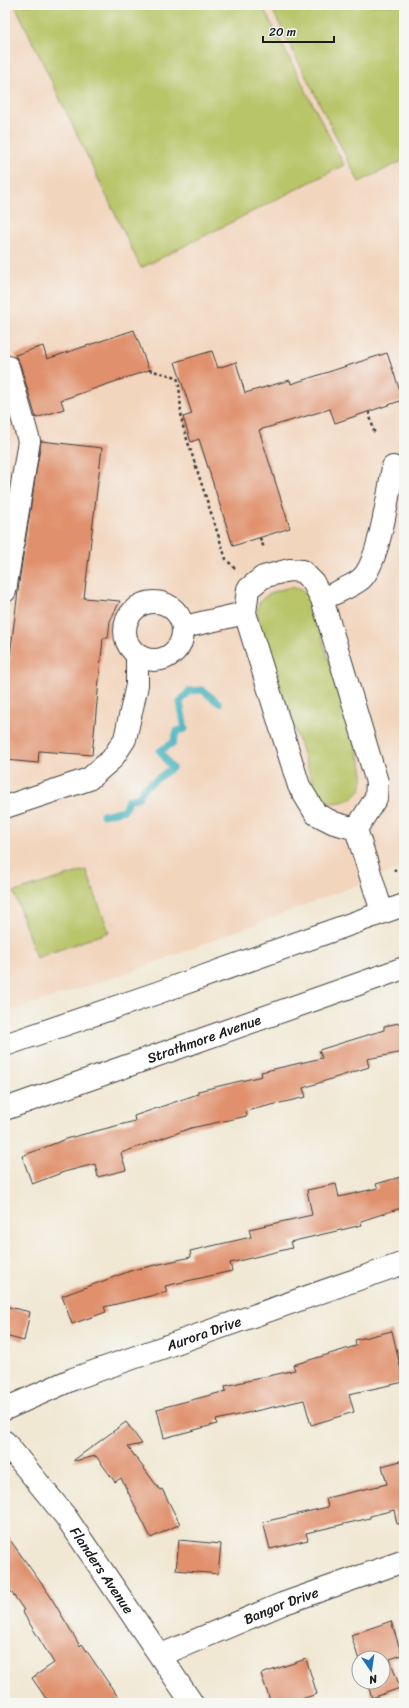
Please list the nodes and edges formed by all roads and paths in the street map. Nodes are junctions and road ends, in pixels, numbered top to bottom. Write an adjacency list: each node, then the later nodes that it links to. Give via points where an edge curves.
1 (8, 367): 9 (street, via 29,441)
2 (149, 370): 8 (path, via 177,377 184,430 226,559)
3 (369, 412): 4 (path)
4 (375, 435)
5 (394, 466): 10 (street, via 371,563 361,579)
6 (260, 538): 7 (path)
7 (264, 548)
8 (236, 571)
9 (5, 591)
10 (322, 599): 11 (street, via 313,582 302,571 289,570 263,577 248,589); 15 (street, via 377,782 376,798)
11 (245, 613): 12 (street); 15 (street, via 299,786 316,814 334,823)
12 (184, 627): 13 (street, via 181,644 170,656 159,660 147,660); 13 (street, via 180,616 172,607 161,602 139,606 130,614 125,624 125,636)
13 (136, 655): 14 (street, via 137,685 125,739 112,759 89,779)
14 (5, 807)
15 (356, 829): 17 (street)
16 (404, 904): 17 (street)
17 (382, 912): 19 (street)
18 (404, 968): 20 (street, Strathmore Avenue)
19 (5, 1045)
20 (5, 1109)
21 (404, 1263): 22 (street, Aurora Drive, via 73,1379)
22 (5, 1409)
23 (5, 1442): 25 (street, Flanders Avenue, via 66,1517)
24 (404, 1561): 25 (street, Bangor Drive, via 282,1604)
25 (161, 1655): 26 (street, Flanders Avenue)
26 (192, 1703)

